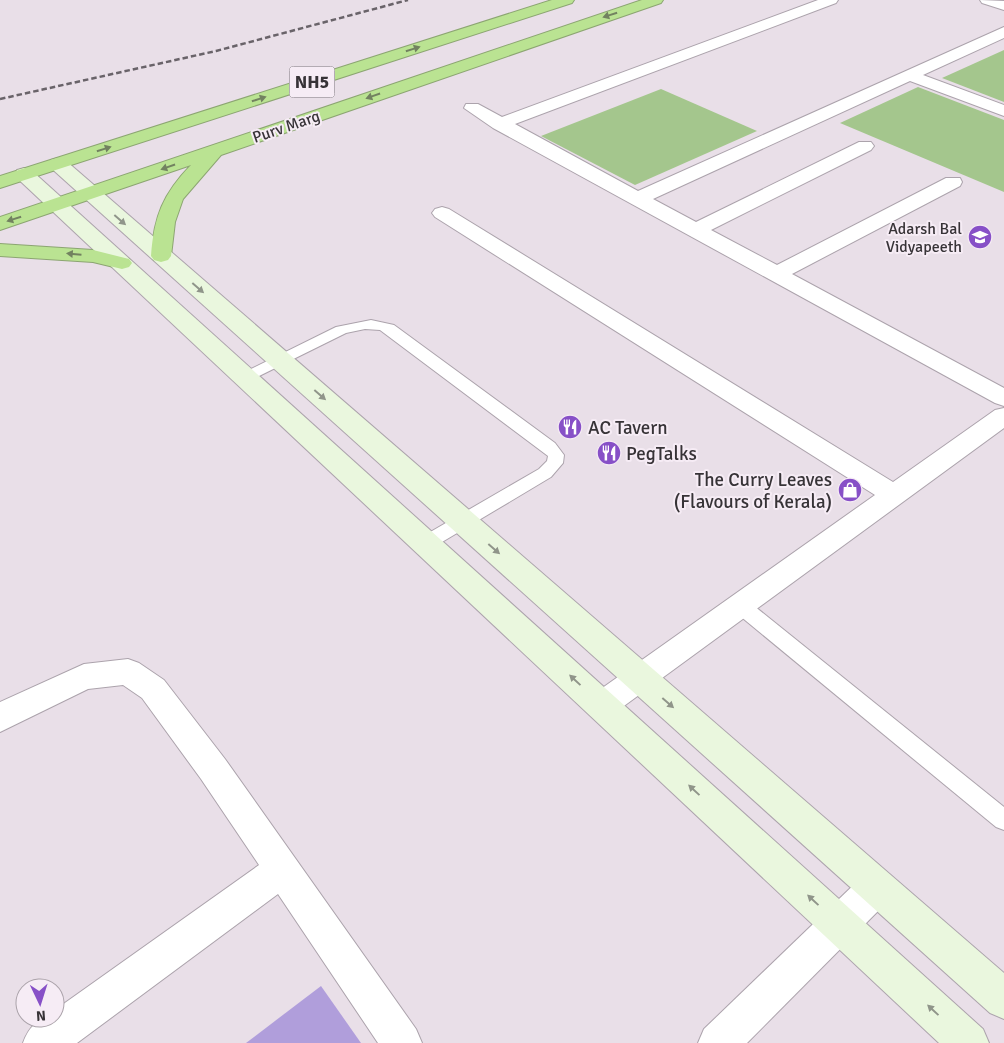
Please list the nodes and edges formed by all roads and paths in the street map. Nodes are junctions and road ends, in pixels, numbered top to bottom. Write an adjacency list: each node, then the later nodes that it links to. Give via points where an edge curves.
1 (567, 0): 13 (highway, Purv Marg / NH5, one-way to 1)
2 (656, 0): 12 (highway, Purv Marg / NH5, one-way to 12)
3 (830, 0): 10 (street)
4 (986, 0): 5 (street)
5 (1004, 6)
6 (1004, 32): 7 (street)
7 (909, 75): 9 (street); 18 (street)
8 (472, 108): 10 (street)
9 (1004, 112)
10 (499, 124): 18 (street)
11 (865, 146): 22 (street)
12 (214, 151): 17 (highway, Purv Marg / NH5, one-way to 17); 24 (highway, via 182,185 168,207)
13 (58, 164): 14 (highway, Purv Marg / NH5); 17 (street)
14 (24, 174): 15 (highway, Purv Marg / NH5); 19 (street)
15 (0, 182)
16 (953, 182): 26 (street)
17 (89, 194): 19 (highway, Purv Marg / NH5); 24 (street, one-way to 24)
18 (638, 198): 22 (street)
19 (58, 204): 21 (highway, Purv Marg / NH5, one-way to 21); 25 (street)
20 (442, 213): 31 (street)
21 (0, 224)
22 (696, 230): 26 (street)
23 (0, 250): 25 (highway, one-way to 23, via 93,256)
24 (161, 256): 27 (street, one-way to 27)
25 (122, 263): 28 (street)
26 (776, 274): 29 (street)
27 (281, 361): 28 (lane); 32 (street, one-way to 32); 32 (lane, via 354,325 388,328 550,447 556,455 555,464)
28 (246, 377): 33 (street)
29 (1004, 398)
30 (1004, 416): 31 (street)
31 (894, 495): 34 (street)
32 (462, 521): 33 (lane); 35 (street, one-way to 35)
33 (426, 543): 36 (street, one-way to 33)
34 (741, 606): 35 (street); 38 (lane)
35 (640, 678): 36 (street); 40 (street, one-way to 40)
36 (602, 705): 41 (street, one-way to 36)
37 (0, 718): 39 (street, via 84,677 128,672 153,689 214,769)
38 (1004, 820)
39 (282, 870): 43 (street); 44 (street)
40 (877, 887): 41 (street); 42 (street)
41 (839, 924): 45 (street); 46 (street, one-way to 41)
42 (1004, 999)
43 (43, 1043)
44 (402, 1043)
45 (718, 1043)
46 (969, 1043)

